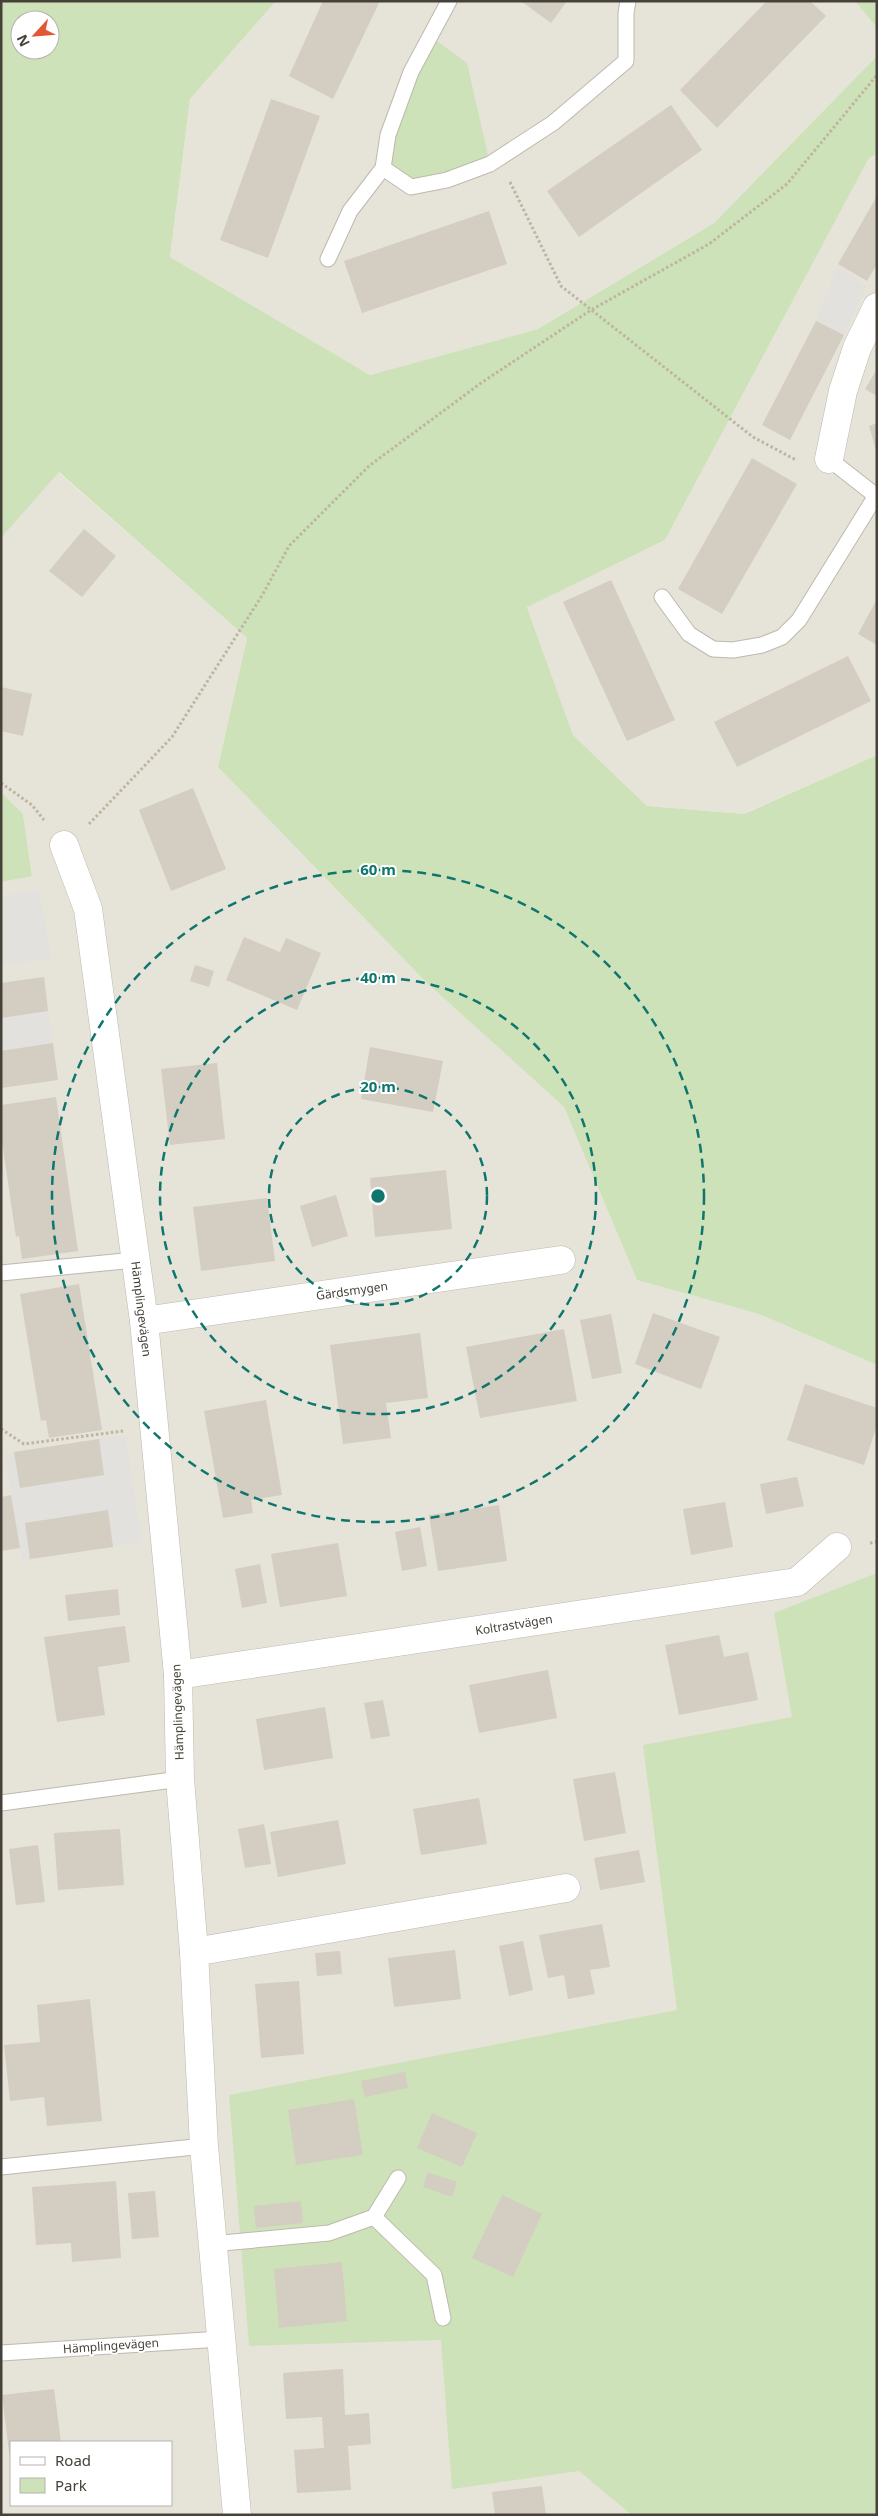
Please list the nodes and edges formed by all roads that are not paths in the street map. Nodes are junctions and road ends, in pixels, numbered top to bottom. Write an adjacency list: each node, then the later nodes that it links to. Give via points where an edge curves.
1 (450, 1): 3 (lane, via 411,72 388,135)
2 (628, 1): 3 (lane, via 626,61 553,123 499,159 447,180 411,187)
3 (383, 168): 4 (lane, via 350,211)
4 (328, 259)
5 (877, 307): 6 (street, via 857,348 843,391)
6 (829, 458): 7 (lane)
7 (876, 494): 8 (lane, via 799,620 782,636 762,645 732,650 713,649 689,634)
8 (662, 597)
9 (64, 845): 10 (street, Hämplingevägen, via 88,909)
10 (135, 1260): 12 (lane); 13 (street, Hämplingevägen)
11 (561, 1260): 13 (street, Gärdsmygen)
12 (1, 1274)
13 (144, 1321): 15 (street, Hämplingevägen)
14 (837, 1547): 15 (street, Koltrastvägen, via 798,1582)
15 (178, 1675): 16 (street, Hämplingevägen)
16 (180, 1779): 17 (lane); 19 (street, Hämplingevägen)
17 (1, 1803)
18 (566, 1888): 19 (street)
19 (194, 1952): 20 (street, Hämplingevägen)
20 (204, 2146): 21 (lane); 24 (street, Hämplingevägen)
21 (1, 2167)
22 (398, 2178): 23 (lane)
23 (374, 2217): 24 (lane, via 329,2233); 25 (lane, via 434,2275)
24 (212, 2244): 26 (street, Hämplingevägen)
25 (443, 2318)
26 (221, 2338): 27 (lane, Hämplingevägen); 28 (street, Hämplingevägen)
27 (1, 2353)
28 (237, 2515)

